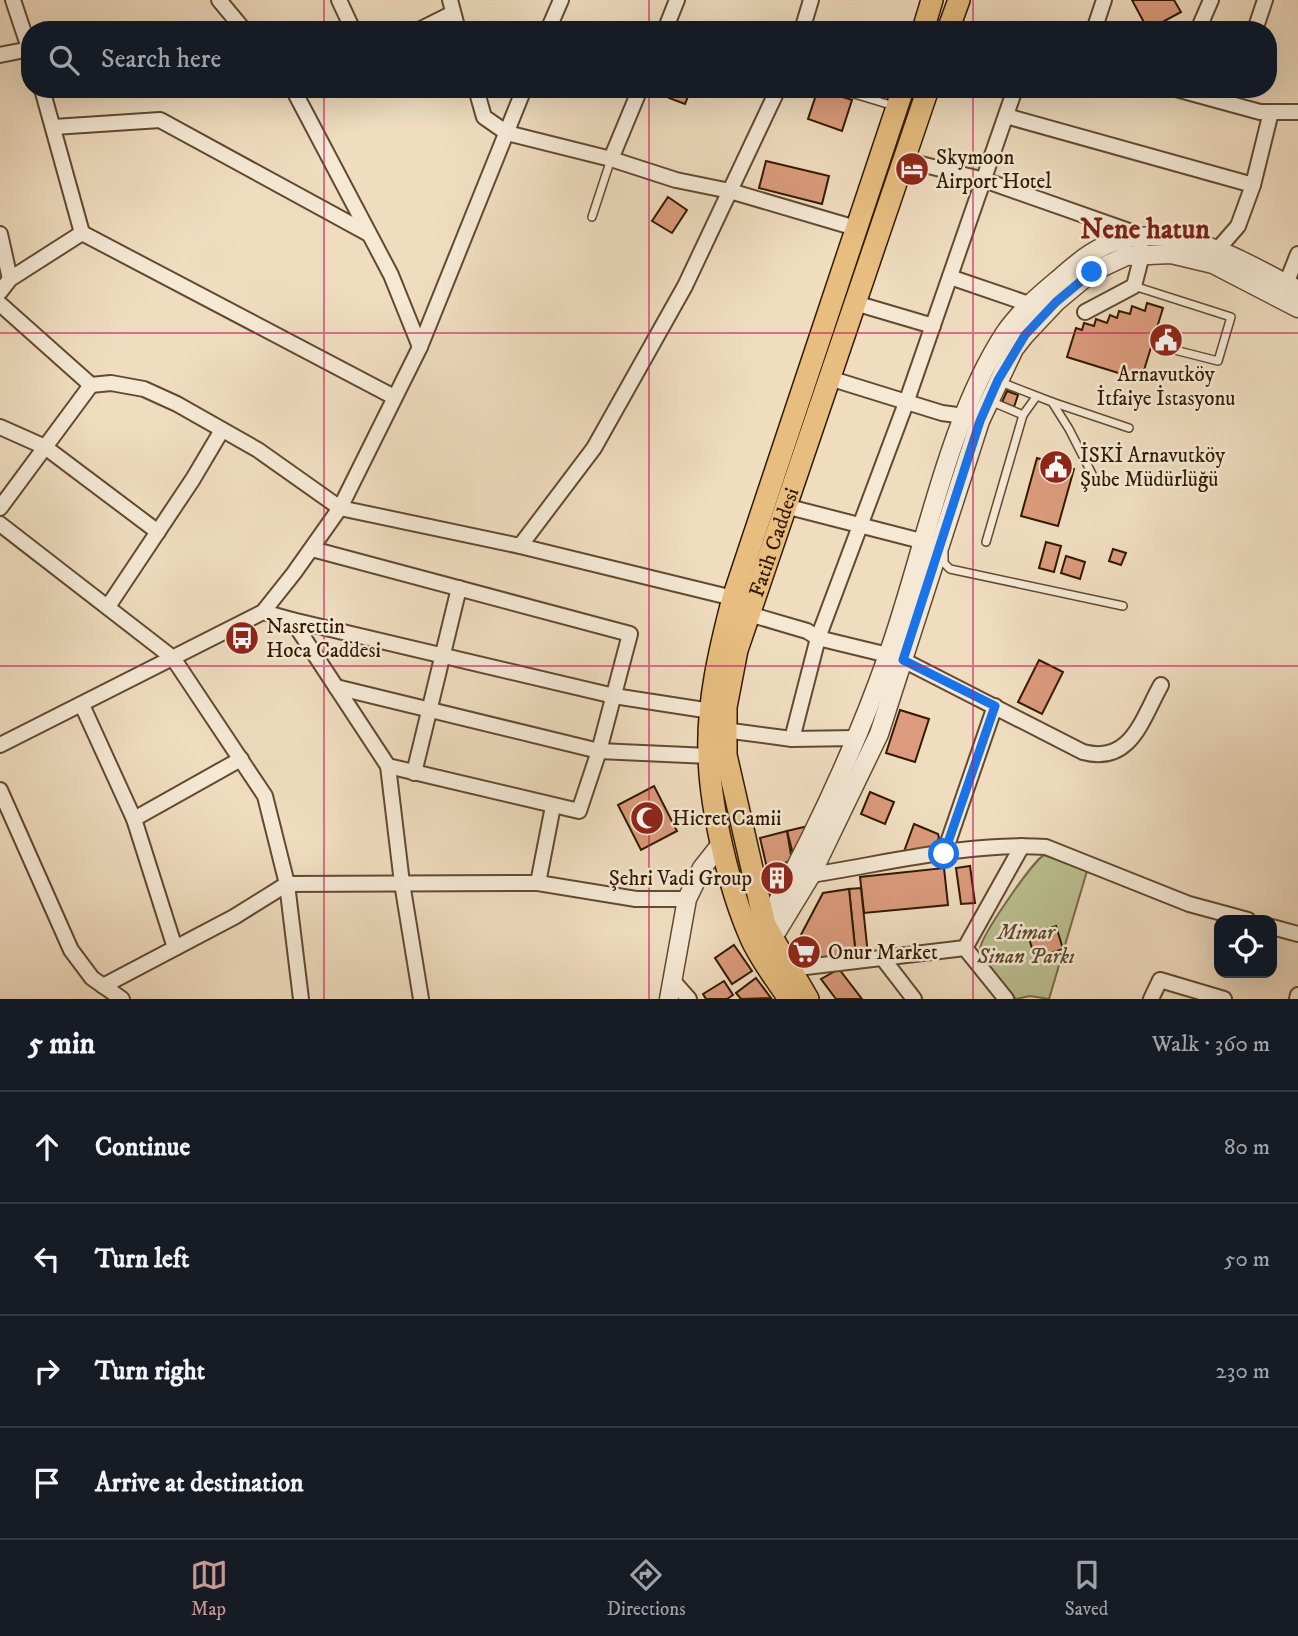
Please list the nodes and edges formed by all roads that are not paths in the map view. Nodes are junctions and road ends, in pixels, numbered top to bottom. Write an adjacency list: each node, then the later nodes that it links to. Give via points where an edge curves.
1 (13, 0): 24 (street)
2 (219, 0): 13 (street)
3 (339, 0): 14 (street)
4 (561, 0): 16 (street)
5 (677, 0): 17 (street)
6 (811, 0): 18 (street)
7 (932, 0): 19 (main road)
8 (959, 0): 20 (main road)
9 (1104, 0): 21 (street)
10 (1211, 0): 22 (street)
11 (1265, 0): 23 (street)
12 (452, 6): 15 (street)
13 (236, 21)
14 (349, 21)
15 (431, 21)
16 (552, 21)
17 (669, 21)
18 (805, 21)
19 (926, 21)
20 (955, 21)
21 (1097, 21)
22 (1202, 21)
23 (1258, 21)
24 (21, 24)
25 (21, 52): 26 (street)
26 (0, 55)
27 (45, 98): 40 (street)
28 (299, 98): 51 (street)
29 (479, 98): 41 (street, via 484,117)
30 (521, 98): 41 (street)
31 (636, 98): 42 (street)
32 (774, 98): 46 (street)
33 (900, 98): 48 (main road, Fatih Caddesi)
34 (925, 98): 43 (main road, Fatih Caddesi)
35 (1012, 98): 39 (street)
36 (1237, 98): 38 (street)
37 (1296, 107): 38 (street)
38 (1271, 112): 45 (street)
39 (1006, 116): 44 (street); 45 (street)
40 (54, 127): 49 (street); 51 (street, via 160,120)
41 (507, 133): 42 (street); 67 (street)
42 (611, 159): 46 (street); 47 (lane)
43 (905, 160): 44 (street); 60 (main road, Fatih Caddesi)
44 (984, 180): 52 (street, via 1129,231); 55 (street)
45 (1253, 185): 53 (street, via 1238,226)
46 (730, 191): 48 (street); 91 (street, via 685,286 594,448)
47 (592, 218)
48 (859, 229): 94 (main road, Fatih Caddesi)
49 (82, 233): 56 (street); 71 (street)
50 (0, 234): 56 (street)
51 (369, 234): 67 (street, via 391,275)
52 (1140, 246): 53 (street, via 1172,237); 57 (street); 62 (street, via 1122,240 1083,258); 63 (street, via 1213,264); 69 (street, via 1092,272 1056,302 1014,349)
53 (1218, 249): 58 (street)
54 (1298, 254): 58 (street)
55 (950, 277): 62 (street); 65 (street)
56 (9, 279): 59 (street)
57 (1134, 286): 64 (street); 66 (lane, via 1231,317 1218,361)
58 (1292, 287)
59 (0, 292)
60 (855, 303): 65 (street); 68 (main road, Fatih Caddesi)
61 (0, 304): 70 (street)
62 (1029, 304): 72 (street, via 1007,331)
63 (1298, 308)
64 (1085, 312)
65 (933, 326): 75 (street)
66 (1159, 346)
67 (419, 347): 71 (street)
68 (829, 378): 75 (street); 83 (main road, Fatih Caddesi)
69 (998, 380): 72 (street); 73 (lane)
70 (91, 385): 80 (street, via 144,389); 81 (street)
71 (394, 397): 85 (street)
72 (982, 397): 76 (lane); 77 (street); 90 (street)
73 (1036, 397): 74 (lane); 76 (lane)
74 (1052, 402): 79 (lane); 82 (lane)
75 (906, 403): 77 (street); 87 (street)
76 (1023, 415): 89 (lane)
77 (964, 416): 90 (street)
78 (0, 426): 81 (street)
79 (1129, 428)
80 (222, 430): 85 (street); 88 (street)
81 (45, 447): 84 (street); 88 (street)
82 (1092, 474)
83 (785, 506): 87 (street); 98 (main road, Fatih Caddesi)
84 (0, 508)
85 (340, 508): 91 (street); 92 (street)
86 (0, 524): 95 (street)
87 (860, 525): 90 (street); 100 (street)
88 (158, 531): 95 (street)
89 (986, 542)
90 (932, 544): 96 (lane, via 944,551 944,564 950,569); 102 (street)
91 (520, 546): 94 (street)
92 (312, 549): 93 (street); 97 (street)
93 (459, 588): 101 (street); 106 (street, via 630,634)
94 (733, 598): 110 (main road, Fatih Caddesi)
95 (109, 605): 103 (street)
96 (1124, 606)
97 (263, 612): 99 (street); 103 (street)
98 (749, 614): 100 (street); 111 (main road, Fatih Caddesi, via 737,650)
99 (292, 620): 101 (street); 105 (street)
100 (818, 638): 102 (street); 113 (street)
101 (443, 655): 106 (street); 109 (street)
102 (895, 657): 108 (street); 112 (street); 126 (street, via 880,734)
103 (173, 658): 107 (street); 117 (street)
104 (1161, 685): 108 (street, via 1126,746 1106,754 1083,752)
105 (336, 687): 109 (street); 118 (street)
106 (614, 696): 110 (street); 115 (street)
107 (82, 705): 114 (street); 122 (street)
108 (995, 706): 125 (street)
109 (429, 710): 115 (street); 119 (street)
110 (711, 711): 116 (main road, Fatih Caddesi)
111 (724, 730): 113 (street); 134 (main road, Fatih Caddesi)
112 (856, 738): 113 (street); 134 (street)
113 (792, 739)
114 (0, 745)
115 (599, 751): 116 (street); 121 (street, via 579,811)
116 (709, 756): 123 (main road, Fatih Caddesi)
117 (240, 759): 122 (street); 129 (street, via 265,796)
118 (388, 766): 119 (street); 127 (street)
119 (414, 773): 121 (street)
120 (0, 790): 140 (street, via 71,950)
121 (553, 806): 128 (street)
122 (134, 819): 135 (street)
123 (721, 844): 130 (street); 134 (main road, Fatih Caddesi)
124 (1023, 846): 125 (street); 131 (street, via 1046,848 1189,904); 136 (street)
125 (944, 854): 126 (street)
126 (811, 875): 134 (street)
127 (402, 883): 128 (street); 129 (street); 143 (street)
128 (538, 883): 130 (street, via 636,899)
129 (287, 884): 135 (street); 142 (street)
130 (687, 899): 139 (street)
131 (1230, 915)
132 (1277, 928): 133 (street)
133 (1298, 934)
134 (762, 939): 138 (main road, Fatih Caddesi); 146 (main road, Fatih Caddesi)
135 (175, 948): 140 (street)
136 (965, 948): 137 (street); 149 (street)
137 (884, 960): 138 (street); 148 (street)
138 (789, 969): 147 (main road, Fatih Caddesi)
139 (673, 981): 144 (street); 145 (street)
140 (103, 986): 141 (street)
141 (122, 999)
142 (301, 999)
143 (421, 999)
144 (669, 999)
145 (689, 999)
146 (789, 999)
147 (808, 999)
148 (914, 999)
149 (1006, 999)
150 (1151, 999): 151 (street, via 1160,980)
151 (1224, 999)

